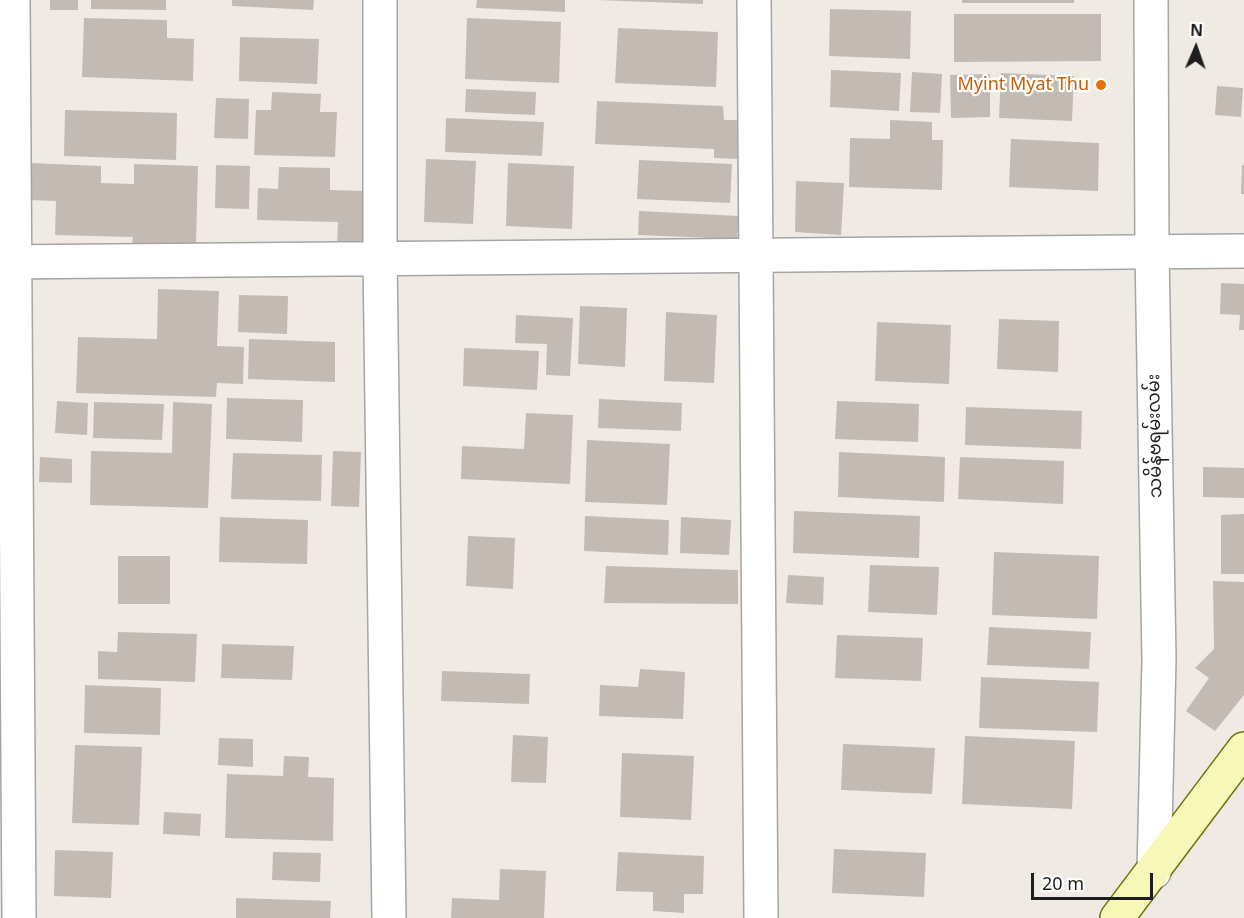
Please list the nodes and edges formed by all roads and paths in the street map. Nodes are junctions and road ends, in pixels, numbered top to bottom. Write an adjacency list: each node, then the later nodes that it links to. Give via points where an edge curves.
1 (13, 0): 9 (street)
2 (380, 0): 8 (street)
3 (754, 0): 7 (street)
4 (1151, 0): 5 (street, သမိန်ဗရမ်းလမ်း)
5 (1152, 251): 6 (street); 7 (street); 11 (street, သမိန်ဗရမ်းလမ်း, via 1159,659)
6 (1244, 251)
7 (756, 255): 8 (street); 14 (street)
8 (380, 258): 9 (street); 13 (street)
9 (8, 262): 12 (street)
10 (1244, 749): 11 (main road)
11 (1154, 872): 15 (main road)
12 (19, 918)
13 (389, 918)
14 (761, 918)
15 (1117, 918)

